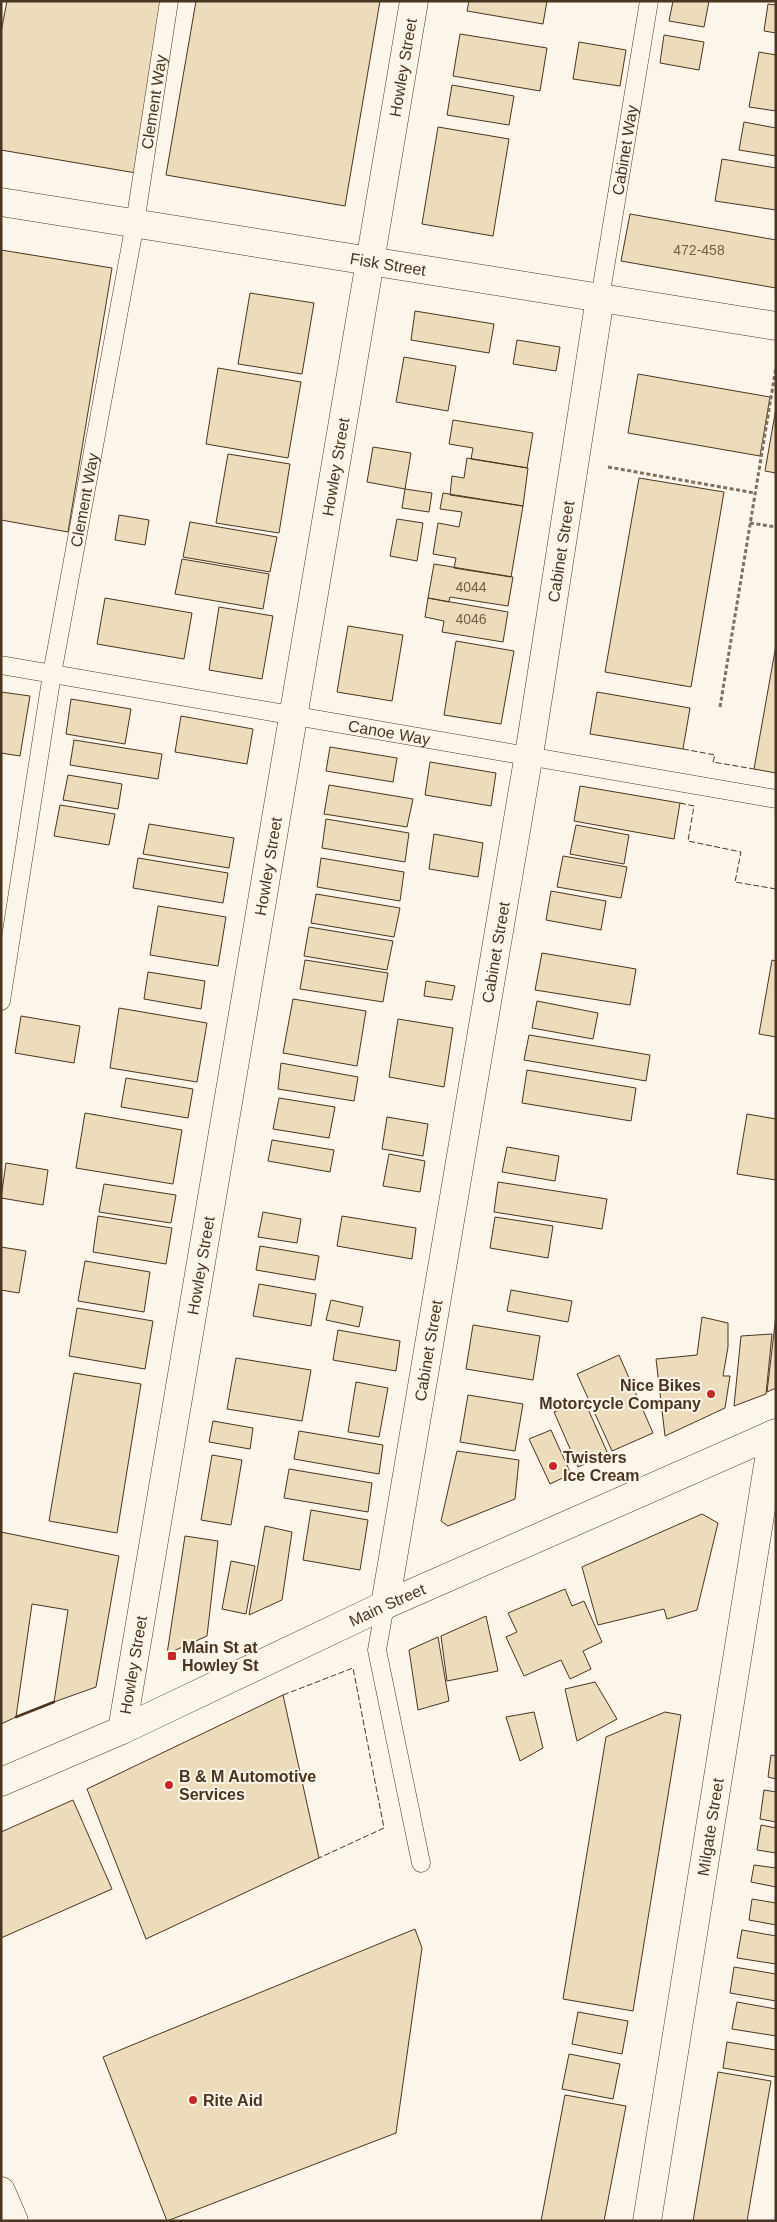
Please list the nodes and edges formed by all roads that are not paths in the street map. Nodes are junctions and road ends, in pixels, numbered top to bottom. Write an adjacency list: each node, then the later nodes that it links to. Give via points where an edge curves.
1 (169, 1): 5 (lane, Clement Way)
2 (414, 1): 6 (street, Howley Street)
3 (649, 1): 7 (lane, Cabinet Way)
4 (1, 202): 5 (street, Fisk Street)
5 (134, 223): 6 (street, Fisk Street); 10 (lane, Clement Way)
6 (370, 260): 7 (street, Fisk Street); 11 (street, Howley Street)
7 (600, 298): 8 (street, Fisk Street); 12 (street, Cabinet Street)
8 (776, 326)
9 (1, 665): 10 (lane, Canoe Way)
10 (52, 674): 11 (lane, Canoe Way); 14 (lane, Clement Way)
11 (294, 715): 12 (lane, Canoe Way); 17 (street, Howley Street)
12 (528, 756): 13 (lane, Canoe Way); 16 (street, Cabinet Street)
13 (776, 798)
14 (1, 1001)
15 (774, 1434): 16 (street, Main Street); 22 (street, Milgate Street)
16 (384, 1605): 17 (street, Main Street); 19 (lane, via 377,1650)
17 (122, 1730): 18 (street, Main Street)
18 (1, 1782)
19 (421, 1863)
20 (1, 2191): 21 (street)
21 (14, 2221)
22 (647, 2221)

